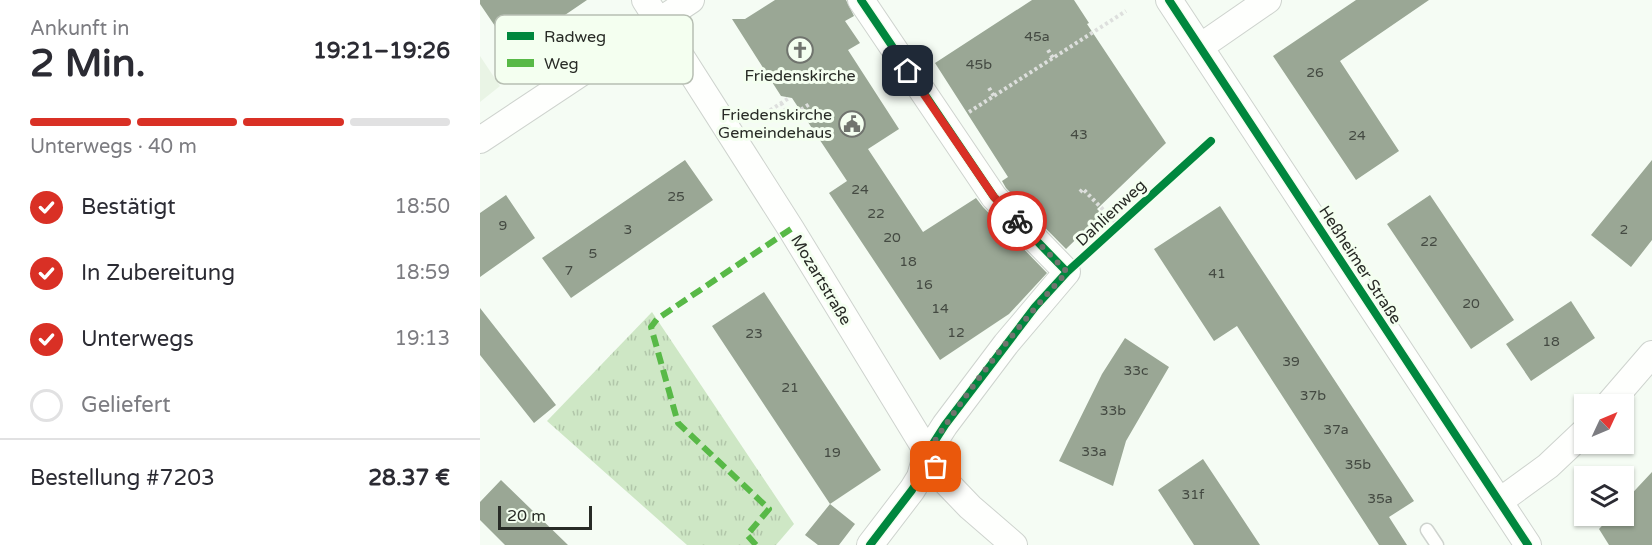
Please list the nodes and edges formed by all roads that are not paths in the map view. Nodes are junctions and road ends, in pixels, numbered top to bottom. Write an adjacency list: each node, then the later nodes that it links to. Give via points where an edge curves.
1 (690, 0): 5 (street)
2 (861, 0): 13 (street, via 994,197 1067,272 1006,344)
3 (1169, 0): 6 (street, Heßheimer Straße)
4 (1269, 0): 6 (street)
5 (652, 10)
6 (1200, 47): 14 (street, Heßheimer Straße)
7 (693, 75): 13 (street, Mozartstraße)
8 (554, 84): 9 (street)
9 (480, 140)
10 (1652, 354): 11 (street)
11 (1617, 394)
12 (1574, 441): 14 (street)
13 (927, 453): 16 (street, via 912,490); 17 (street, Mozartstraße, via 945,481)
14 (1500, 501): 19 (street, Heßheimer Straße)
15 (1427, 530): 18 (lane)
16 (870, 545)
17 (1014, 545)
18 (1437, 545)
19 (1528, 545)

